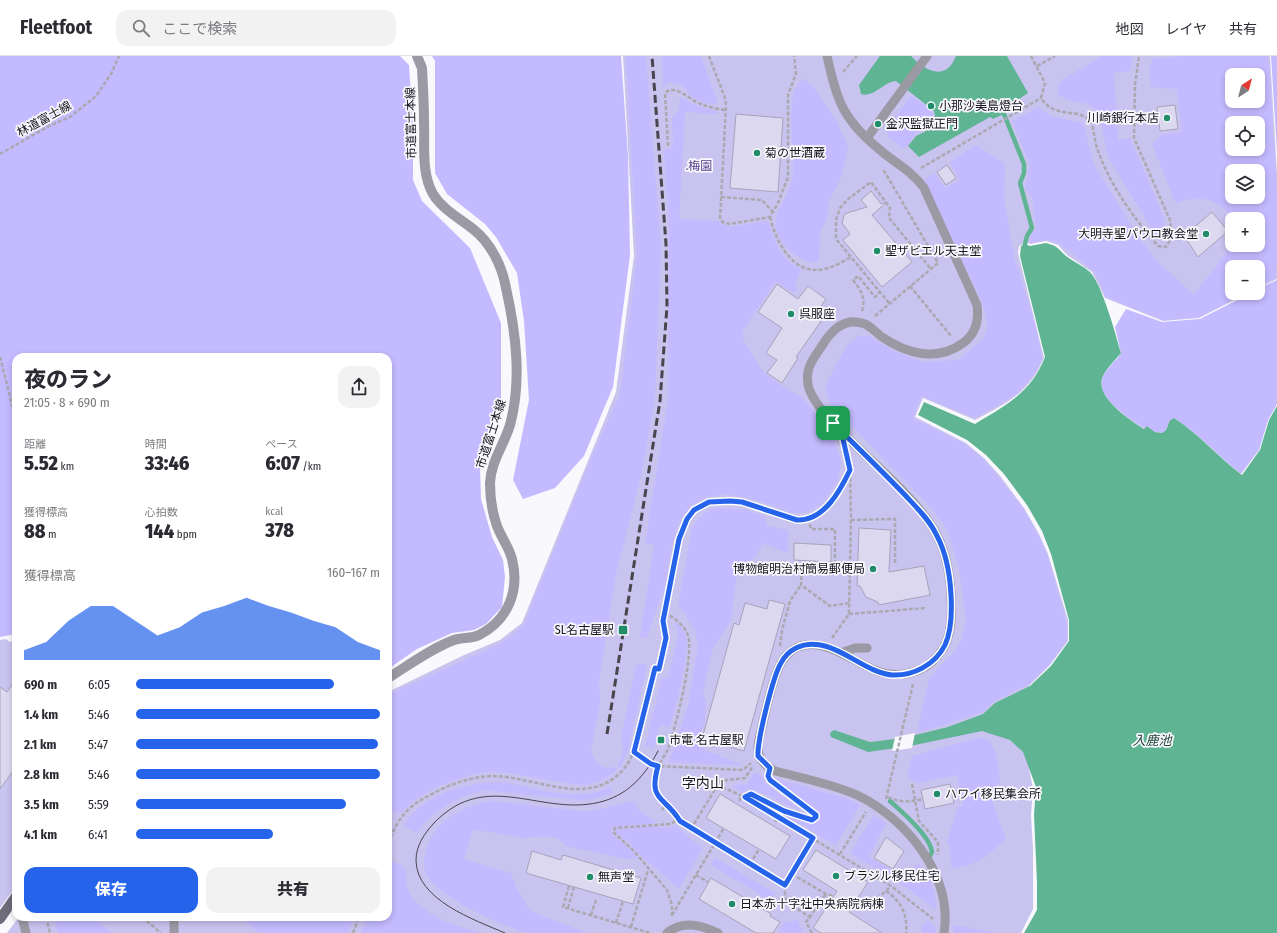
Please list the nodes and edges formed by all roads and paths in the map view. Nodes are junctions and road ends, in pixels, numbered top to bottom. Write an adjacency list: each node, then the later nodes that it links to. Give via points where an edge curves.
1 (119, 56): 17 (path, 林道富士線, via 111,74 91,100 70,117)
2 (417, 56): 50 (street, 市道富士本線, via 422,68 425,166 429,185 446,210 484,239 498,262 506,287 517,363 516,399 509,427 493,464 491,495 497,526 512,557 514,588 508,608 493,626 477,636 454,640)
3 (708, 56): 14 (path, via 725,98)
4 (794, 56): 21 (path, via 796,74 788,95 788,177)
5 (827, 56): 12 (lane)
6 (857, 56): 12 (path)
7 (1031, 56): 11 (path)
8 (1055, 56): 11 (path)
9 (1139, 56): 13 (path, via 1135,85 1134,138 1170,220 1172,237 1166,247 1158,246 1126,203 1103,165 1090,120 1081,115 1058,112 1045,105)
10 (925, 60): 15 (lane)
11 (1037, 66): 13 (path, via 1045,83)
12 (833, 85): 15 (lane, via 845,114)
13 (1041, 98): 19 (path)
14 (725, 110): 16 (path, via 699,104 676,90 667,91 664,93); 20 (path)
15 (867, 138): 19 (lane, via 879,150)
16 (668, 146)
17 (0, 154)
18 (882, 167): 24 (path, via 938,264)
19 (912, 173): 48 (lane, via 928,194 974,297 978,312 975,328 966,341 954,349 940,354 925,355 900,348 865,324 852,322 841,325 832,331 811,364 808,382 810,391 833,423 913,504 936,533 950,579 951,627 942,650 935,659 926,667 904,674 881,672)
20 (721, 198): 21 (path, via 762,200); 22 (path, via 720,219 724,223)
21 (773, 212): 22 (path)
22 (770, 217): 23 (path, via 773,233 787,256 808,269 828,268)
23 (851, 257): 24 (path, via 836,239 837,214 843,203 871,182 890,208 889,218); 26 (path)
24 (931, 269): 25 (path)
25 (910, 286): 27 (path); 30 (path)
26 (880, 292): 27 (path); 28 (path, via 874,297 858,276 853,280 862,291)
27 (890, 303): 29 (path)
28 (864, 304)
29 (874, 316)
30 (952, 337)
31 (0, 357): 32 (path)
32 (12, 404)
33 (847, 453): 34 (path)
34 (850, 470): 35 (path, via 842,488 829,504); 36 (path)
35 (808, 518): 40 (path, via 811,529 835,529 835,568); 44 (path, via 791,519 742,502 716,501 701,505 687,519 679,539)
36 (851, 520): 38 (path, via 895,520); 42 (path)
37 (802, 564): 40 (path)
38 (895, 565)
39 (791, 568): 40 (path)
40 (802, 568): 41 (path)
41 (801, 585): 42 (path, via 830,606); 49 (path, via 790,601 782,630)
42 (849, 603): 45 (path)
43 (926, 608): 45 (path)
44 (665, 612): 52 (path, via 663,621 666,638 659,669 655,668); 53 (path, via 684,628 690,648 683,690 669,745)
45 (849, 614): 46 (path)
46 (836, 632)
47 (867, 648): 48 (lane, via 855,648)
48 (841, 653): 49 (lane, via 816,644 805,645 789,653)
49 (778, 670): 54 (lane, via 758,749 758,756)
50 (392, 675)
51 (914, 683): 62 (path, via 887,798)
52 (634, 752): 53 (path); 71 (path, via 626,767 615,778 587,789 572,789 500,777 460,782 412,805)
53 (658, 766): 55 (path); 63 (path, via 654,787 658,797)
54 (770, 768): 59 (path, via 770,780 816,815 815,819 793,814 751,794); 77 (lane, via 849,792 871,803 895,822)
55 (743, 770)
56 (750, 771): 58 (path, via 745,778 720,781)
57 (912, 784): 62 (path)
58 (716, 787): 59 (path); 70 (path)
59 (743, 797): 61 (path); 67 (path)
60 (923, 799): 62 (path)
61 (739, 801)
62 (915, 801): 77 (path, via 919,821 940,846 937,858)
63 (666, 804): 64 (path); 66 (path)
64 (662, 810)
65 (867, 810): 75 (path)
66 (677, 816): 70 (path); 78 (path, via 670,824 613,829 614,835 631,847)
67 (778, 817): 68 (path); 72 (path)
68 (775, 822)
69 (724, 828): 73 (path)
70 (691, 829): 73 (path)
71 (392, 833)
72 (813, 838): 75 (path); 79 (path)
73 (715, 843): 76 (path); 80 (path)
74 (759, 849): 76 (path)
75 (840, 854): 84 (path)
76 (750, 864): 82 (path)
77 (932, 864): 106 (lane, via 945,904)
78 (649, 869): 95 (path, via 667,890 672,904); 104 (path)
79 (792, 874): 82 (path); 87 (path)
80 (696, 875): 81 (path); 95 (path)
81 (708, 882)
82 (785, 885): 97 (path, via 787,902)
83 (569, 886): 93 (path, via 563,907)
84 (891, 886): 86 (path); 106 (path, via 927,913)
85 (574, 887): 93 (path)
86 (886, 891): 90 (path, via 870,903 854,909); 115 (path, via 896,898 902,908 906,919)
87 (826, 894): 88 (path); 97 (path)
88 (833, 896)
89 (596, 900): 94 (path)
90 (840, 900)
91 (623, 901): 103 (path)
92 (12, 902): 96 (street)
93 (568, 908): 94 (path)
94 (591, 915): 103 (path)
95 (672, 916): 105 (path)
96 (0, 918)
97 (810, 918): 114 (path, via 806,922)
98 (23, 921): 107 (lane)
99 (47, 921): 108 (path)
100 (147, 921): 109 (path)
101 (174, 921): 110 (lane)
102 (358, 921): 111 (path)
103 (616, 923): 104 (path)
104 (631, 927): 112 (path)
105 (670, 931): 113 (lane, via 687,924)
106 (944, 931)
107 (26, 933)
108 (50, 933)
109 (162, 933)
110 (174, 933)
111 (353, 933)
112 (650, 933)
113 (718, 933)
114 (812, 933)
115 (906, 933)

